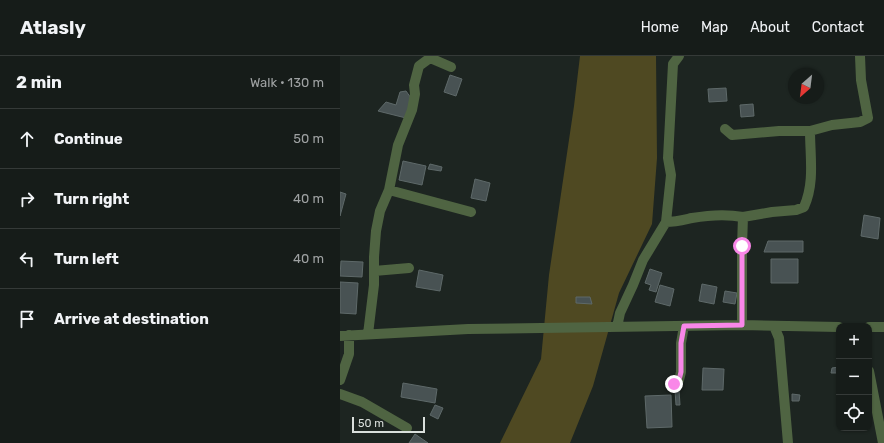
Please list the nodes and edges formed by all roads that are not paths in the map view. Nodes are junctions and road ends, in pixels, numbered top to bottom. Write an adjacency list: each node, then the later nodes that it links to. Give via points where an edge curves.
1 (678, 56): 9 (street, via 673,64 668,158 671,175)
2 (860, 56): 5 (street, via 861,80 868,118 860,122 832,125)
3 (451, 67): 6 (street, via 430,58 418,66 412,110 398,145)
4 (725, 129): 5 (street, via 732,135)
5 (810, 131): 8 (street, via 812,175 804,207)
6 (389, 190): 7 (street); 11 (street, via 380,211 376,231)
7 (471, 212)
8 (744, 217): 9 (street, via 730,214); 12 (street)
9 (666, 222): 15 (street, via 643,260 620,313)
10 (409, 268): 11 (street)
11 (374, 271): 19 (street)
12 (742, 325): 13 (street); 14 (street)
13 (684, 326): 15 (street); 22 (street, via 681,372 679,380)
14 (774, 326): 16 (street); 26 (street, via 779,338)
15 (617, 327): 19 (street, via 468,329)
16 (836, 327)
17 (872, 327): 18 (street)
18 (884, 327)
19 (368, 334): 20 (street)
20 (345, 336): 21 (street, via 349,354)
21 (340, 380)
22 (674, 384)
23 (872, 386): 27 (street)
24 (340, 394): 25 (street, via 362,402)
25 (407, 428)
26 (788, 443)
27 (883, 443)

